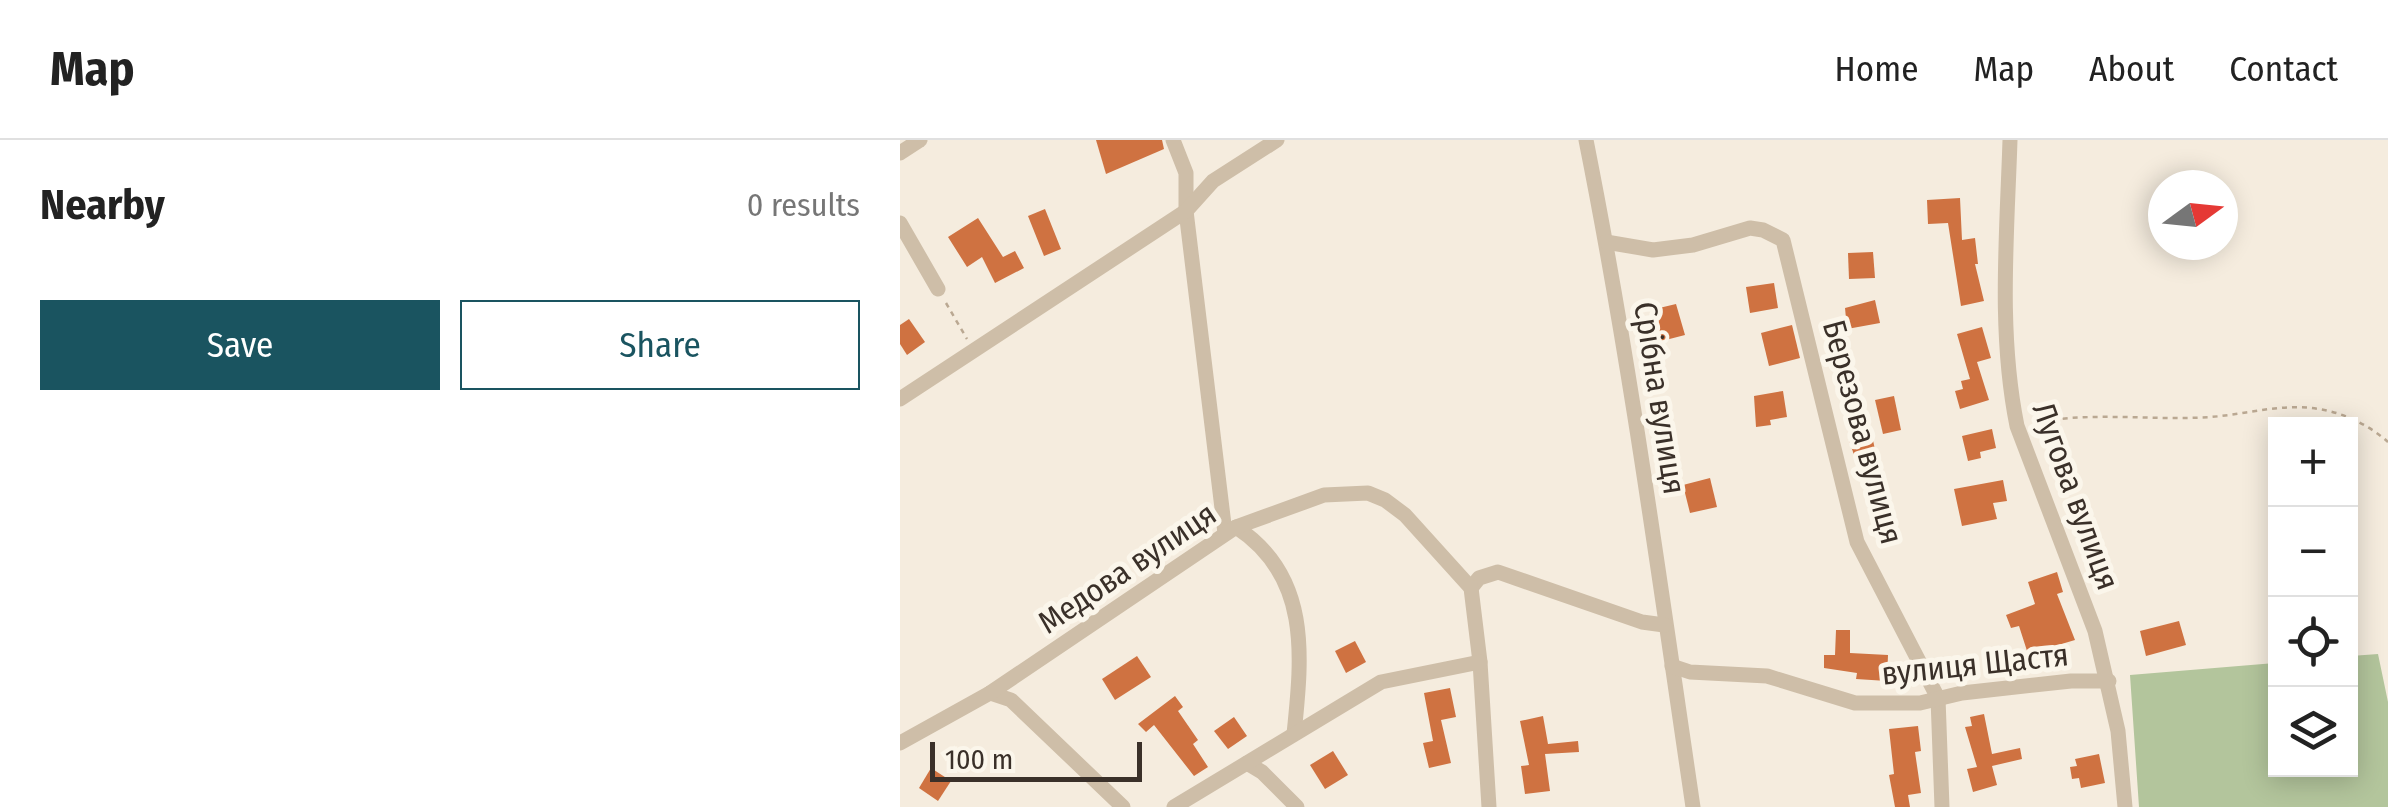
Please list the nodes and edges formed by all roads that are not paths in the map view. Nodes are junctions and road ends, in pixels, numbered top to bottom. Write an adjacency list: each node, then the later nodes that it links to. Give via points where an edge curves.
1 (920, 140): 6 (street)
2 (1172, 140): 7 (street, via 1186,173)
3 (1277, 140): 7 (street, via 1213,180)
4 (1586, 140): 9 (street, Срібна вулиця)
5 (2010, 140): 17 (street, Лугова вулиця, via 2004,326 2017,426)
6 (900, 153)
7 (1186, 210): 11 (street); 12 (street)
8 (900, 223): 10 (street)
9 (1606, 242): 14 (street, Срібна вулиця); 19 (street, Березова вулиця, via 1654,250 1750,228 1783,240 1856,542)
10 (938, 288)
11 (900, 399)
12 (1230, 530): 13 (street, Медова вулиця, via 1324,496 1368,493 1405,515); 18 (street, Медова вулиця); 20 (street, via 1270,559 1296,608)
13 (1471, 588): 14 (street, via 1498,572); 15 (street)
14 (1664, 625): 16 (street, Срібна вулиця)
15 (1480, 662): 20 (street, via 1382,682); 26 (street)
16 (1672, 666): 19 (street, вулиця Щастя, via 1767,676 1855,703); 27 (street, Срібна вулиця)
17 (2108, 680): 19 (street, вулиця Щастя); 29 (street, Лугова вулиця)
18 (990, 692): 21 (street, Медова вулиця); 23 (street, via 1011,700)
19 (1938, 698): 28 (street, Березова вулиця)
20 (1294, 734): 22 (street)
21 (900, 744)
22 (1247, 763): 24 (street); 25 (street)
23 (1124, 807)
24 (1174, 807)
25 (1297, 807)
26 (1488, 807)
27 (1693, 807)
28 (1942, 807)
29 (2125, 807)

